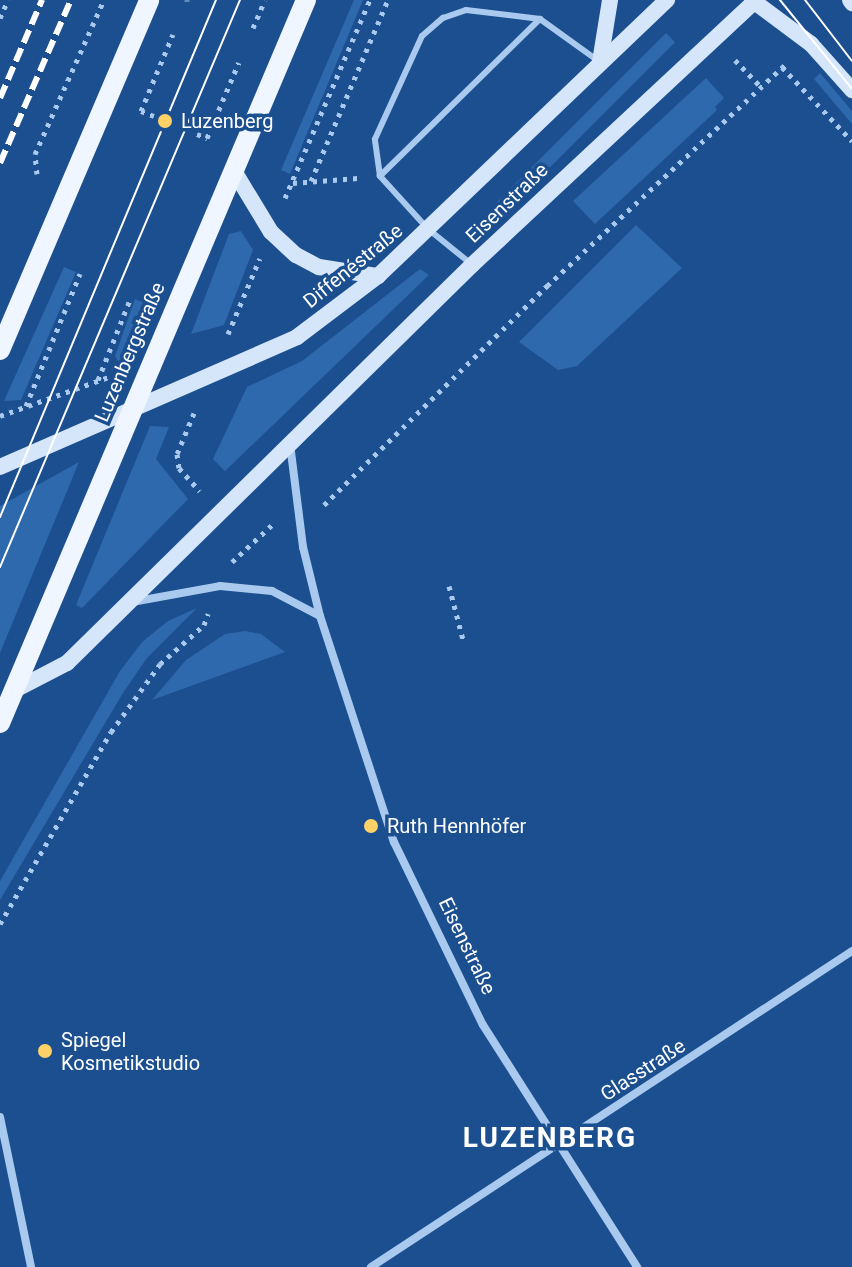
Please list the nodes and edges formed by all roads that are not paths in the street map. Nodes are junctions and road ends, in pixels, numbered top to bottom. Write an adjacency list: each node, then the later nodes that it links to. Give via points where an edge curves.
1 (149, 0): 14 (main road)
2 (306, 0): 9 (main road, Luzenbergstraße)
3 (610, 0): 7 (street)
4 (667, 0): 7 (street, Diffenéstraße)
5 (754, 1): 8 (street, via 811,44); 12 (street, Eisenstraße)
6 (540, 19): 7 (lane); 10 (lane); 10 (lane, via 466,10 443,18 422,36 375,139)
7 (600, 62): 11 (street, Diffenéstraße)
8 (852, 90)
9 (234, 171): 13 (street, via 271,232 296,255 319,267); 15 (main road, Luzenbergstraße)
10 (380, 176): 11 (lane)
11 (428, 229): 12 (lane); 13 (street, Diffenéstraße)
12 (472, 265): 16 (street, Eisenstraße)
13 (378, 276): 15 (street, Diffenéstraße, via 297,337)
14 (0, 350)
15 (132, 410): 17 (street, Diffenéstraße); 20 (main road, Luzenbergstraße)
16 (290, 440): 18 (street, Eisenstraße); 19 (street, Eisenstraße, via 298,513)
17 (0, 467)
18 (125, 603): 19 (street, via 220,586 272,591); 20 (street, Eisenstraße, via 67,663)
19 (320, 616): 24 (street, Eisenstraße, via 394,842 483,1025)
20 (13, 691): 21 (main road, Luzenbergstraße)
21 (0, 723)
22 (852, 951): 24 (street, Glasstraße)
23 (0, 1117): 25 (street)
24 (558, 1146): 26 (street, Glasstraße); 27 (street, Eisenstraße)
25 (31, 1267)
26 (371, 1267)
27 (637, 1267)

